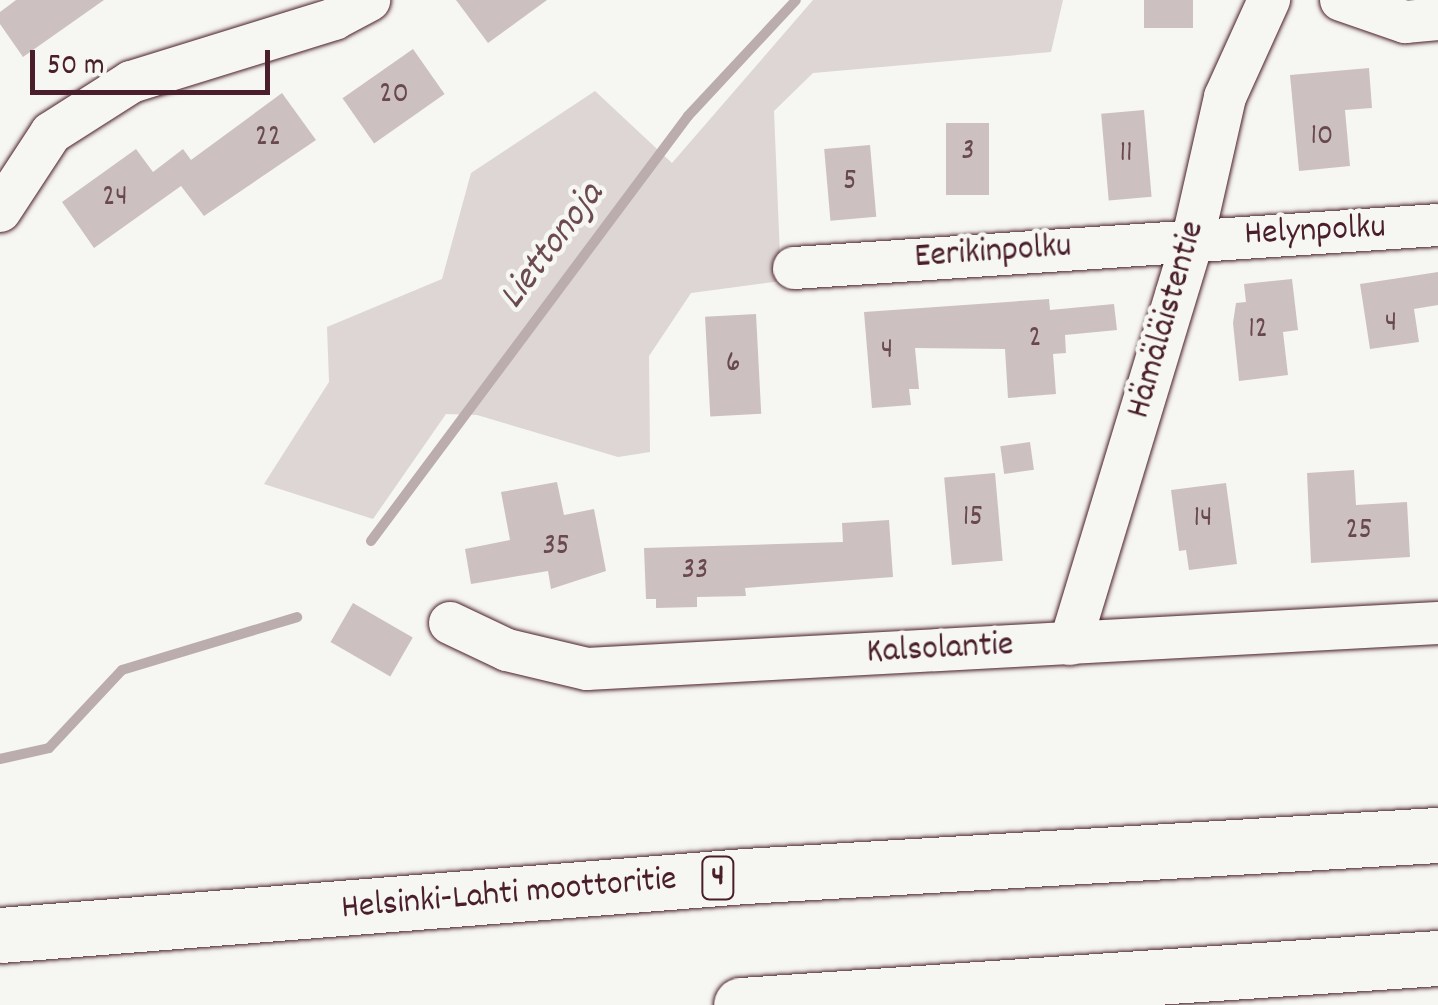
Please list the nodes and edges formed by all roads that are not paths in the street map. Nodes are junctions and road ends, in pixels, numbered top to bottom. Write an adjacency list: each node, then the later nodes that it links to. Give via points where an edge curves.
1 (368, 0): 5 (street, via 334,19 131,82 51,132)
2 (1269, 0): 7 (street, Hämäläistentie, via 1224,96)
3 (1341, 0): 4 (street, via 1404,22)
4 (1438, 19)
5 (0, 211)
6 (1438, 225): 7 (street, Helynpolku)
7 (1193, 238): 8 (street, Eerikinpolku); 11 (street, Hämäläistentie)
8 (794, 268)
9 (450, 623): 11 (street, Kalsolantie, via 507,650 587,669)
10 (1438, 623): 11 (street, Kalsolantie)
11 (1070, 644)
12 (1438, 835): 13 (highway, Helsinki-Lahti moottoritie / 4, via 745,876)
13 (0, 935)
14 (1438, 958): 15 (highway)
15 (741, 1005)

